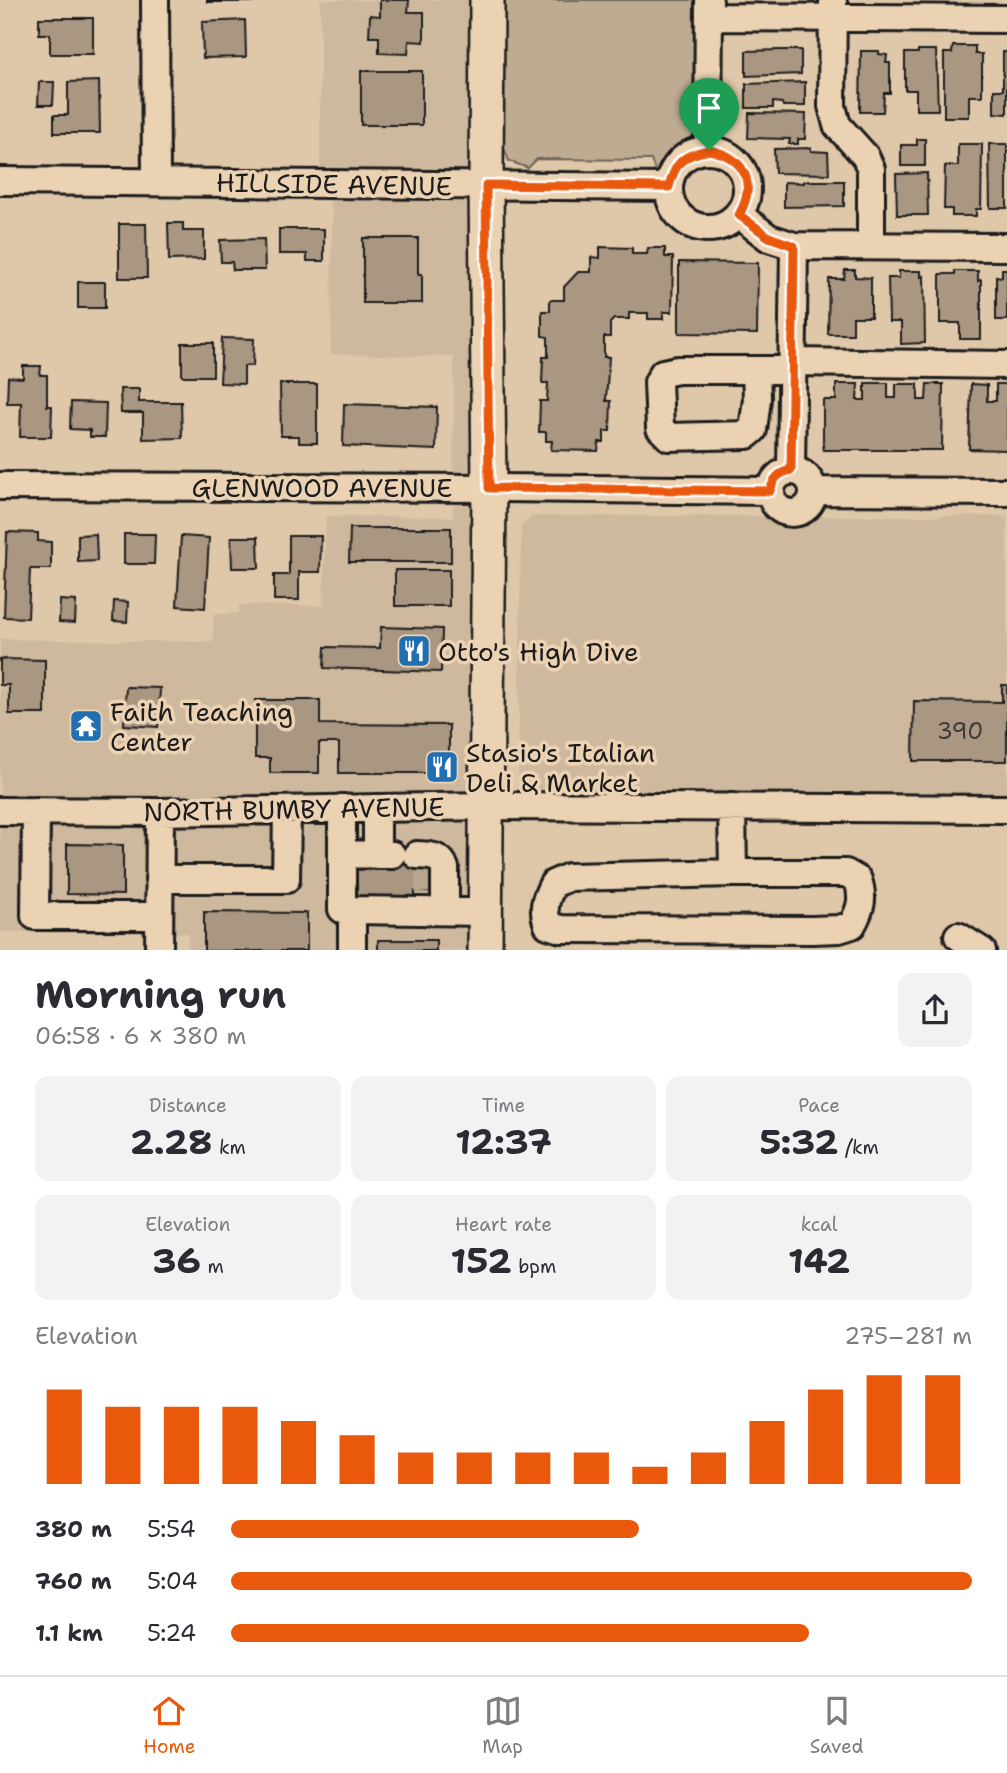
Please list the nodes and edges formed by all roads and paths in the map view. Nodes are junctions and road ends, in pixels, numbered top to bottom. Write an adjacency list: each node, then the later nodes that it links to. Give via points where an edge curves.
1 (155, 0): 8 (street)
2 (487, 0): 9 (main road)
3 (709, 8): 4 (street); 6 (street)
4 (833, 9): 5 (street); 13 (street, via 832,106 837,125 871,169)
5 (1007, 19)
6 (709, 150): 10 (street, via 682,160); 11 (street, via 736,160 746,176 746,203)
7 (0, 181): 8 (street, HILLSIDE AVENUE)
8 (156, 182): 9 (street, HILLSIDE AVENUE)
9 (486, 185): 10 (street, HILLSIDE AVENUE); 20 (main road)
10 (669, 187): 11 (street, via 672,206 695,227 717,229)
11 (739, 215): 12 (street, via 769,237)
12 (794, 246): 13 (street); 16 (street)
13 (871, 246): 14 (street)
14 (1007, 247)
15 (1007, 365): 16 (street)
16 (792, 366): 17 (street); 18 (street)
17 (756, 370)
18 (791, 470): 21 (street, via 780,473); 22 (street, via 810,480)
19 (0, 486): 20 (street, GLENWOOD AVENUE)
20 (489, 488): 21 (street, GLENWOOD AVENUE); 24 (main road)
21 (770, 491): 22 (street, via 779,510 791,514 803,511)
22 (814, 491): 23 (street)
23 (1007, 492)
24 (486, 806): 25 (street, NORTH BUMBY AVENUE); 27 (street, NORTH BUMBY AVENUE); 38 (main road)
25 (732, 807): 28 (street, NORTH BUMBY AVENUE); 34 (street)
26 (342, 808): 27 (street, NORTH BUMBY AVENUE); 30 (street, NORTH BUMBY AVENUE); 33 (street)
27 (377, 808): 35 (street)
28 (1007, 809)
29 (0, 810): 31 (street, NORTH BUMBY AVENUE)
30 (287, 810): 32 (street, NORTH BUMBY AVENUE); 36 (street, via 286,879)
31 (36, 811): 32 (street, NORTH BUMBY AVENUE); 39 (street, via 35,916)
32 (160, 812): 36 (street)
33 (342, 854): 35 (street); 37 (street, via 342,909)
34 (733, 873): 34 (street, via 569,877 553,884 544,914 548,925 561,929 812,930 852,925 859,912 863,895 858,880 846,873)
35 (418, 876): 37 (street); 38 (street)
36 (159, 879): 39 (street)
37 (352, 910): 42 (street)
38 (486, 912): 43 (main road)
39 (159, 916): 41 (street)
40 (958, 936): 44 (street)
41 (159, 950)
42 (352, 950)
43 (485, 950)
44 (982, 950)

